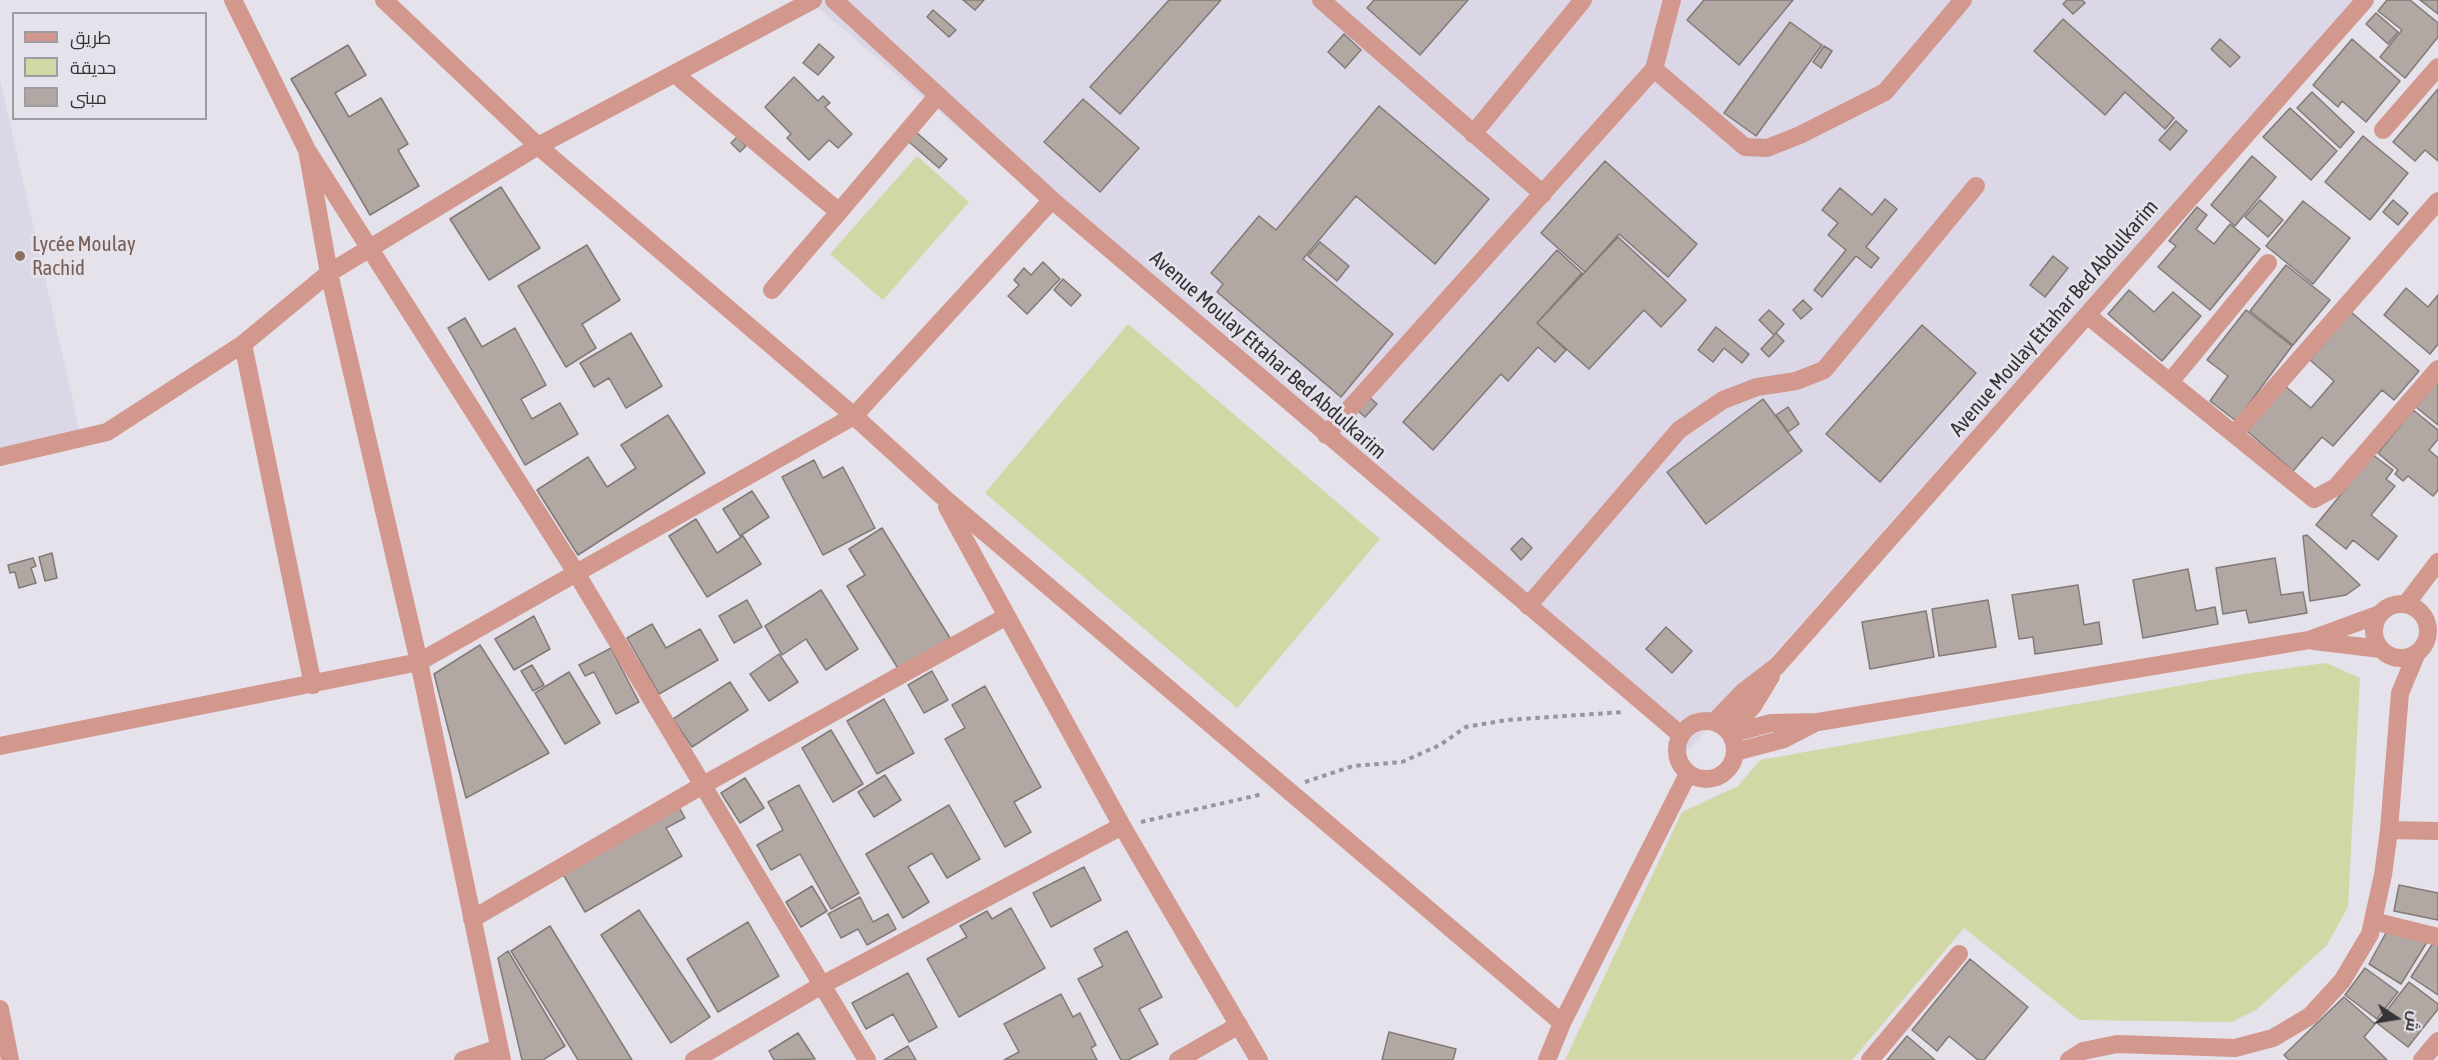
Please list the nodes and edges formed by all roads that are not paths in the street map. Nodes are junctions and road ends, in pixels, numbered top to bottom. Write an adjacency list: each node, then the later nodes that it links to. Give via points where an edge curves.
1 (233, 0): 17 (street)
2 (384, 0): 16 (street)
3 (813, 0): 12 (street)
4 (834, 0): 13 (street, Avenue Moulay Ettahar Bed Abdulkarim)
5 (1321, 0): 15 (street)
6 (1583, 0): 15 (street)
7 (1672, 0): 11 (street)
8 (1963, 0): 11 (street, via 1885,92 1800,135 1767,147 1745,147)
9 (2365, 0): 27 (street, Avenue Moulay Ettahar Bed Abdulkarim)
10 (2438, 67): 14 (street)
11 (1654, 69): 19 (street)
12 (675, 74): 16 (street); 22 (street)
13 (938, 95): 20 (street, Avenue Moulay Ettahar Bed Abdulkarim); 22 (street)
14 (2384, 130)
15 (1473, 134): 19 (street)
16 (538, 146): 23 (street); 31 (street)
17 (307, 150): 23 (street); 25 (street)
18 (1976, 186): 39 (street, via 1824,370 1724,400 1679,430)
19 (1543, 194): 33 (street)
20 (1052, 200): 31 (street); 33 (street, Avenue Moulay Ettahar Bed Abdulkarim)
21 (2438, 201): 32 (street)
22 (839, 212): 26 (street)
23 (370, 248): 25 (street); 37 (street)
24 (2268, 263): 30 (street)
25 (329, 273): 28 (street); 46 (street)
26 (772, 290)
27 (2087, 315): 30 (street); 50 (street, Avenue Moulay Ettahar Bed Abdulkarim, via 1777,666 1753,706)
28 (243, 344): 34 (street, via 107,432); 47 (street)
29 (2438, 369): 32 (street, via 2336,487 2314,499)
30 (2170, 382): 32 (street)
31 (854, 416): 35 (street); 37 (street)
32 (2234, 434)
33 (1326, 435): 39 (street, Avenue Moulay Ettahar Bed Abdulkarim)
34 (0, 457)
35 (942, 496): 41 (street); 65 (street)
36 (2438, 562): 38 (street)
37 (575, 571): 46 (street); 55 (street)
38 (2406, 604): 40 (street, via 2387,608); 42 (street)
39 (1528, 606): 51 (street, Avenue Moulay Ettahar Bed Abdulkarim)
40 (2380, 614): 43 (street); 44 (street, via 2374,628)
41 (1007, 616): 55 (street); 56 (street)
42 (2432, 620): 45 (street, via 2427,640)
43 (2309, 640): 44 (street); 49 (street)
44 (2384, 652): 45 (street, via 2402,659); 48 (street)
45 (2416, 655): 48 (street)
46 (419, 662): 47 (street); 59 (street)
47 (313, 685): 52 (street)
48 (2400, 693): 57 (street)
49 (1818, 722): 50 (street); 53 (street, via 1784,739)
50 (1724, 729): 51 (street, via 1695,723); 53 (street)
51 (1681, 735): 54 (street, via 1676,752)
52 (0, 746)
53 (1735, 752): 54 (street, via 1729,769 1722,775 1705,780)
54 (1688, 774): 65 (street)
55 (703, 785): 59 (street); 63 (street)
56 (1122, 826): 63 (street); 66 (street)
57 (2389, 830): 58 (street); 60 (street)
58 (2438, 831)
59 (472, 919): 69 (street)
60 (2373, 921): 61 (street); 78 (street, via 2370,934 2342,981 2310,1016 2273,1038 2235,1048 2117,1044 2083,1051)
61 (2438, 937)
62 (1959, 954): 77 (street)
63 (822, 985): 68 (street); 73 (street)
64 (0, 1010): 70 (street)
65 (1562, 1023): 76 (street)
66 (1239, 1025): 74 (street); 75 (street)
67 (2438, 1041): 79 (street)
68 (722, 1053): 72 (street)
69 (500, 1054): 71 (street)
70 (10, 1060)
71 (463, 1060)
72 (694, 1060)
73 (867, 1060)
74 (1178, 1060)
75 (1259, 1060)
76 (1547, 1060)
77 (1870, 1060)
78 (2069, 1060)
79 (2422, 1060)

